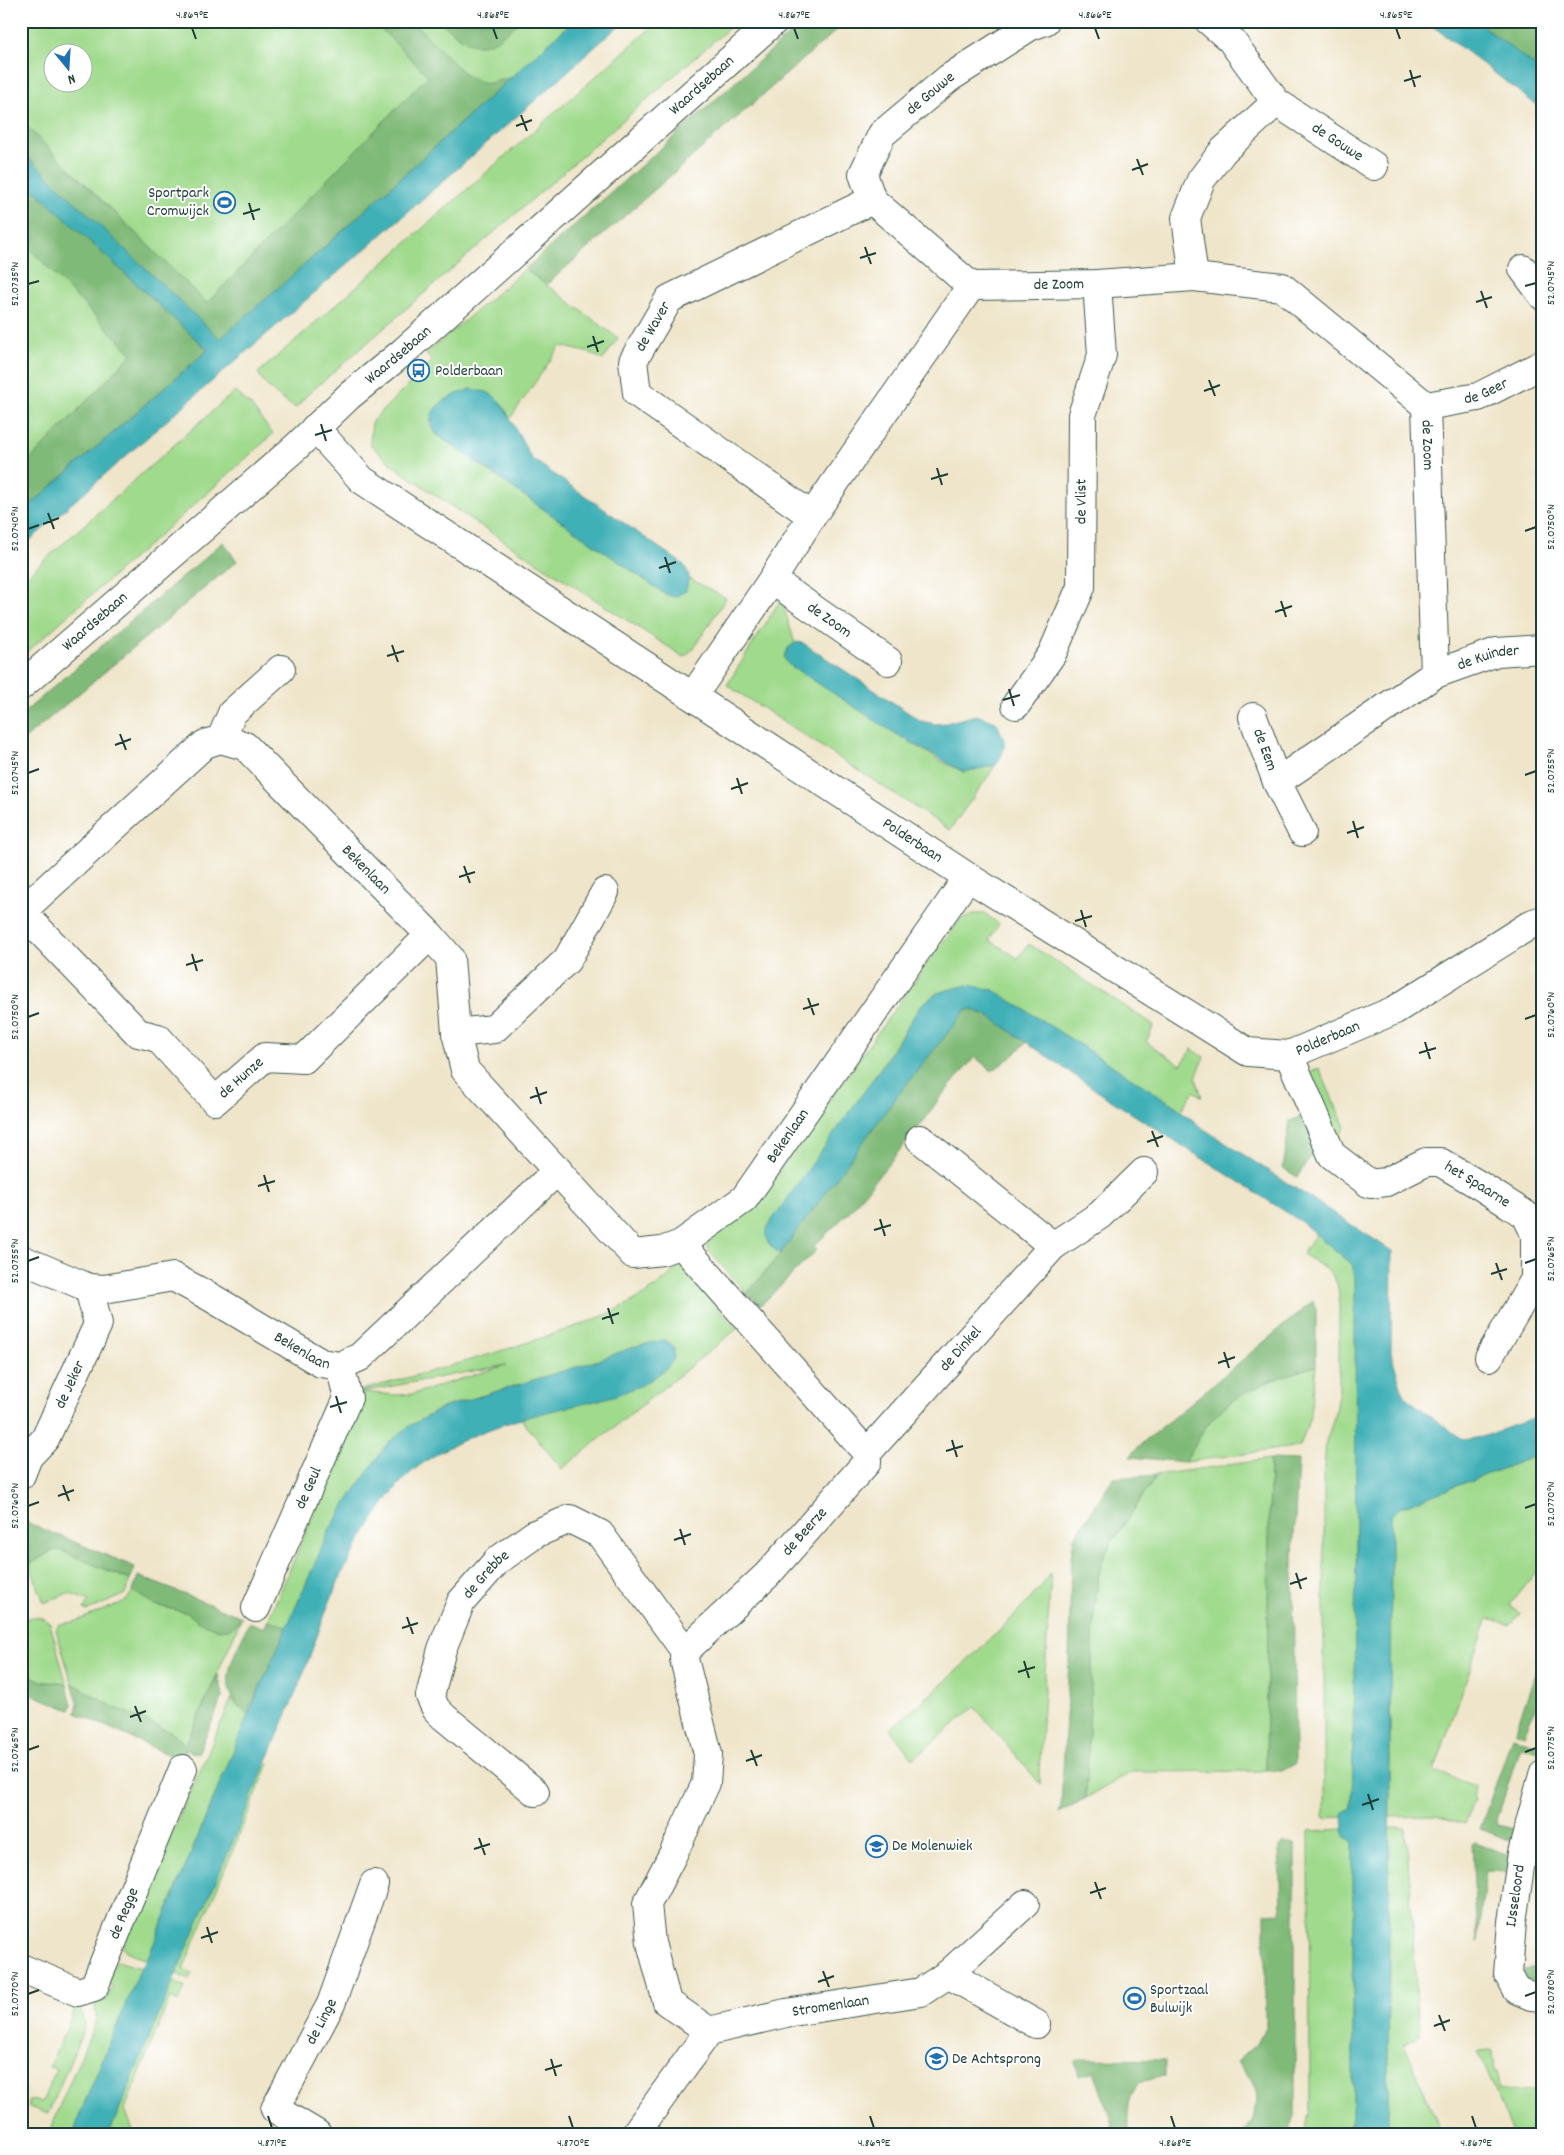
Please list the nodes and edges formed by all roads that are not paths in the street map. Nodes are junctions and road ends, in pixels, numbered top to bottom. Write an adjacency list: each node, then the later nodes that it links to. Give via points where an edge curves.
1 (774, 21): 14 (street, Waardsebaan)
2 (1045, 21): 6 (street, de Gouwe, via 949,78 882,134 862,174)
3 (1209, 21): 4 (street, de Gouwe, via 1231,40)
4 (1276, 102): 5 (street, de Gouwe); 8 (street, via 1223,151 1201,180 1186,218)
5 (1374, 166)
6 (872, 200): 10 (street); 15 (street, de Waver, via 669,299 633,361 637,393)
7 (1523, 269): 11 (street)
8 (1194, 277): 9 (street, de Zoom); 13 (street, de Zoom, via 1282,287)
9 (1097, 284): 10 (street, de Zoom); 23 (street, de Vlist, via 1102,355 1082,415 1081,587 1052,654)
10 (971, 286): 15 (street)
11 (1543, 296)
12 (1543, 364): 13 (street, de Geer, via 1478,397)
13 (1426, 406): 20 (street, de Zoom)
14 (315, 428): 21 (street, Waardsebaan); 22 (street, Polderbaan, via 362,480)
15 (812, 516): 16 (street)
16 (772, 580): 18 (street, de Zoom); 22 (street)
17 (1543, 649): 20 (street, de Kuinder, via 1497,652)
18 (888, 661)
19 (281, 669): 25 (street, via 232,713)
20 (1435, 674): 26 (street)
21 (21, 686)
22 (693, 696): 28 (street, Polderbaan)
23 (1016, 705)
24 (1252, 717): 26 (street, de Eem)
25 (221, 739): 30 (street, de Hunze, via 205,744); 32 (street, Bekenlaan, via 245,746)
26 (1277, 782): 27 (street)
27 (1302, 832)
28 (968, 876): 34 (street, Polderbaan, via 1248,1052); 38 (street, Bekenlaan, via 744,1199)
29 (605, 892): 33 (street, via 567,960 494,1029)
30 (21, 912): 32 (street, de Hunze, via 138,1033 158,1038 215,1101 265,1057 304,1059)
31 (1543, 920): 34 (street, Polderbaan, via 1533,923 1395,1010)
32 (430, 935): 33 (street, Bekenlaan, via 450,958)
33 (456, 1033): 36 (street, Bekenlaan, via 465,1070)
34 (1289, 1055): 42 (street, het Spaarne, via 1332,1155 1370,1184 1386,1182 1426,1162 1440,1162 1526,1215 1535,1234 1535,1279)
35 (920, 1139): 39 (street)
36 (558, 1170): 38 (street, Bekenlaan, via 633,1254 662,1251); 43 (street, Bekenlaan, via 360,1357)
37 (1144, 1172): 39 (street, de Dinkel, via 1100,1215)
38 (681, 1244): 44 (street)
39 (1053, 1246): 44 (street, de Dinkel)
40 (21, 1259): 41 (street, Bekenlaan)
41 (89, 1288): 43 (street, Bekenlaan, via 104,1289 173,1278 321,1363); 45 (street, de Jeker, via 98,1324 44,1439 28,1457)
42 (1489, 1357)
43 (340, 1366): 46 (street, de Geul, via 348,1398)
44 (867, 1452): 47 (street, de Beerze, via 867,1462 767,1575)
45 (21, 1475)
46 (256, 1608)
47 (685, 1651): 50 (street, de Grebbe, via 600,1534 570,1519 535,1534 497,1561 461,1602 442,1649 430,1696 444,1717); 57 (street, via 684,1659 708,1754 706,1783 647,1904 651,1943 667,2002)
48 (183, 1769): 53 (street, de Regge, via 94,1987 78,1992)
49 (1543, 1775): 55 (street, IJsseloord, via 1522,1853 1508,1974 1517,1990 1531,1996)
50 (535, 1792)
51 (374, 1884): 58 (street, de Linge, via 332,2004 275,2109)
52 (1025, 1904): 54 (street, Stromenlaan)
53 (21, 1968)
54 (948, 1974): 56 (street); 57 (street, Stromenlaan, via 921,1992 786,2013)
55 (1543, 1996)
56 (1036, 2024)
57 (709, 2032): 59 (street)
58 (317, 2134)
59 (635, 2134)

